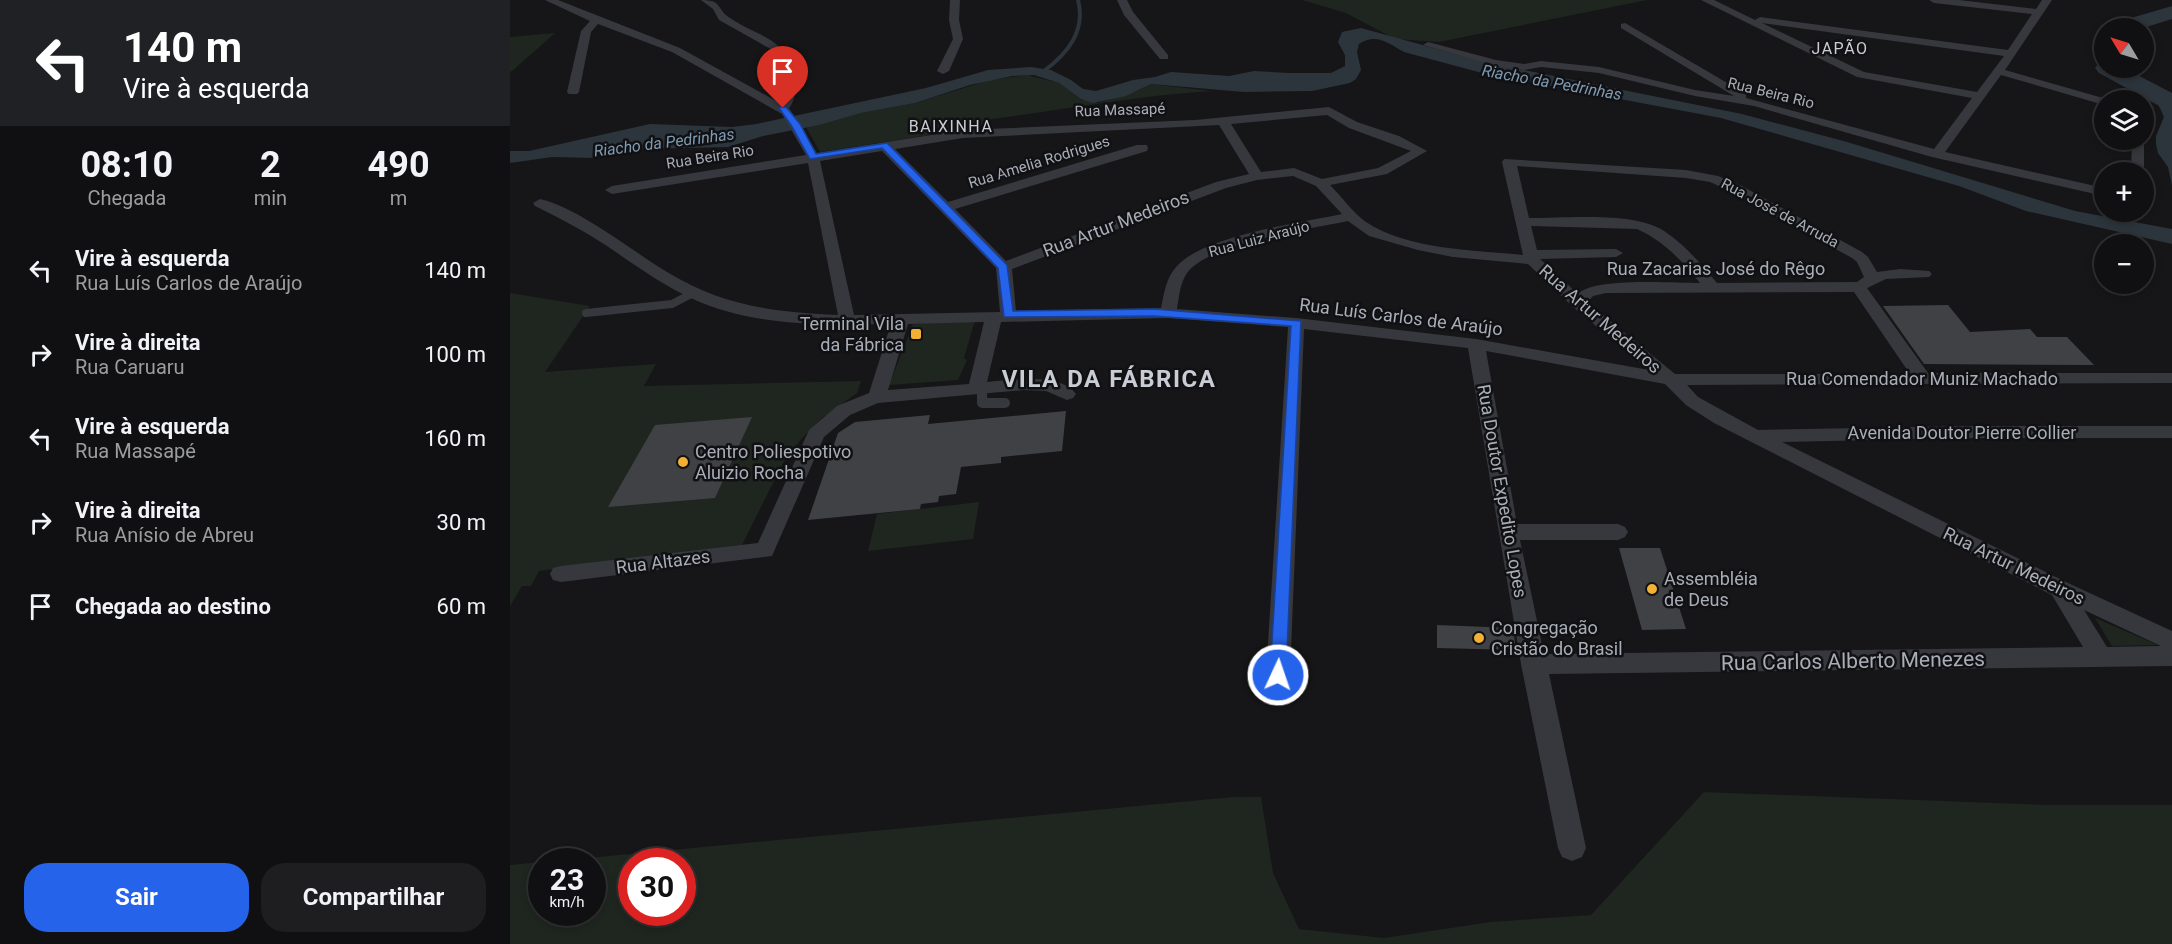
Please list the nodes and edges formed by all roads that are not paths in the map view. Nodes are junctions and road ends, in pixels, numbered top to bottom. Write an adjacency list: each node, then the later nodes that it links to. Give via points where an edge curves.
1 (550, 0): 9 (street)
2 (586, 0): 9 (street)
3 (706, 0): 23 (street, via 726,20 777,49 786,65 790,90)
4 (955, 0): 17 (street, via 958,39)
5 (1122, 0): 16 (street)
6 (1706, 0): 11 (street)
7 (1934, 0): 10 (street)
8 (2047, 0): 10 (street)
9 (572, 10): 12 (street)
10 (2038, 12): 15 (street)
11 (1742, 18): 15 (street); 20 (street, via 1861,75)
12 (596, 20): 19 (street, via 586,31); 23 (street, via 676,50)
13 (1625, 26): 22 (street)
14 (1428, 45): 22 (street, Rua Beira Rio, via 1496,63 1599,70)
15 (2011, 54): 18 (street)
16 (1164, 57)
17 (943, 71)
18 (1998, 71): 20 (street); 21 (street)
19 (573, 92)
20 (1980, 96): 27 (street)
21 (2094, 98)
22 (1755, 103): 27 (street, Rua Beira Rio)
23 (785, 110): 28 (street)
24 (1223, 122): 25 (street, Rua Massapé, via 998,131); 29 (street); 30 (street, Rua Massapé, via 1329,111 1353,125 1420,151 1382,171)
25 (884, 145): 28 (street, Rua Massapé); 34 (street)
26 (1142, 148): 34 (street, Rua Amelia Rodrigues)
27 (1937, 154): 32 (street, Rua Beira Rio)
28 (813, 157): 31 (street, Rua Beira Rio); 49 (street)
29 (1257, 176): 30 (street, Rua Artur Medeiros, via 1294,172); 39 (street, Rua Artur Medeiros, via 1195,194)
30 (1322, 183): 35 (street, Rua Artur Medeiros)
31 (612, 190)
32 (2094, 190)
33 (540, 202): 43 (street, Rua Luís Carlos de Araújo)
34 (945, 208): 39 (street)
35 (1350, 216): 38 (street, Rua Artur Medeiros, via 1374,232 1418,246 1453,253); 46 (street, Rua Luiz Araújo, via 1202,253 1178,275)
36 (1524, 222): 38 (street); 41 (street, Rua José de Arruda, via 1509,162 1713,179 1857,255 1863,260); 42 (street, via 1642,225 1678,250)
37 (1616, 253): 38 (street)
38 (1532, 258): 44 (street, Rua Artur Medeiros)
39 (1004, 267): 47 (street)
40 (1924, 274): 41 (street, Rua Zacarias José do Rêgo, via 1885,274)
41 (1866, 282): 42 (street, Rua Zacarias José do Rêgo); 53 (street, Rua José de Arruda)
42 (1712, 286): 44 (street, Rua Zacarias José do Rêgo, via 1605,288 1587,293)
43 (693, 293): 45 (lane, via 672,304); 49 (street, Rua Luís Carlos de Araújo, via 766,314)
44 (1578, 303): 54 (street, Rua Artur Medeiros)
45 (586, 313)
46 (1168, 313): 47 (street, Rua Luís Carlos de Araújo); 50 (street, Rua Luís Carlos de Araújo)
47 (1001, 315): 48 (street, Rua Luís Carlos de Araújo); 55 (street)
48 (901, 319): 49 (street, Rua Luís Carlos de Araújo); 57 (street)
49 (847, 320)
50 (1296, 323): 51 (street, Rua Luís Carlos de Araújo); 69 (street)
51 (1476, 344): 54 (street, Rua Luís Carlos de Araújo); 61 (street, Rua Doutor Expedito Lopes)
52 (2172, 378): 53 (street, Rua Comendador Muniz Machado)
53 (1923, 379): 54 (street, Rua Comendador Muniz Machado)
54 (1671, 380): 60 (street, Rua Artur Medeiros, via 1692,401)
55 (980, 389): 56 (street, via 1033,384 1057,387); 57 (street); 58 (lane, via 982,403)
56 (1067, 394)
57 (877, 397): 63 (street, Rua Altazes, via 845,408 816,434 765,550)
58 (1005, 402)
59 (2172, 432): 60 (street, Avenida Doutor Pierre Collier)
60 (1752, 436): 64 (street, Rua Artur Medeiros)
61 (1508, 532): 62 (street); 68 (street, Rua Doutor Expedito Lopes)
62 (1618, 532)
63 (561, 574)
64 (2060, 590): 65 (street, Rua Artur Medeiros); 67 (street)
65 (2172, 641)
66 (2172, 656): 67 (street, Rua Carlos Alberto Menezes)
67 (2101, 658): 68 (street, Rua Carlos Alberto Menezes)
68 (1533, 664): 70 (street, Rua Doutor Expedito Lopes)
69 (1278, 675)
70 (1572, 848)

